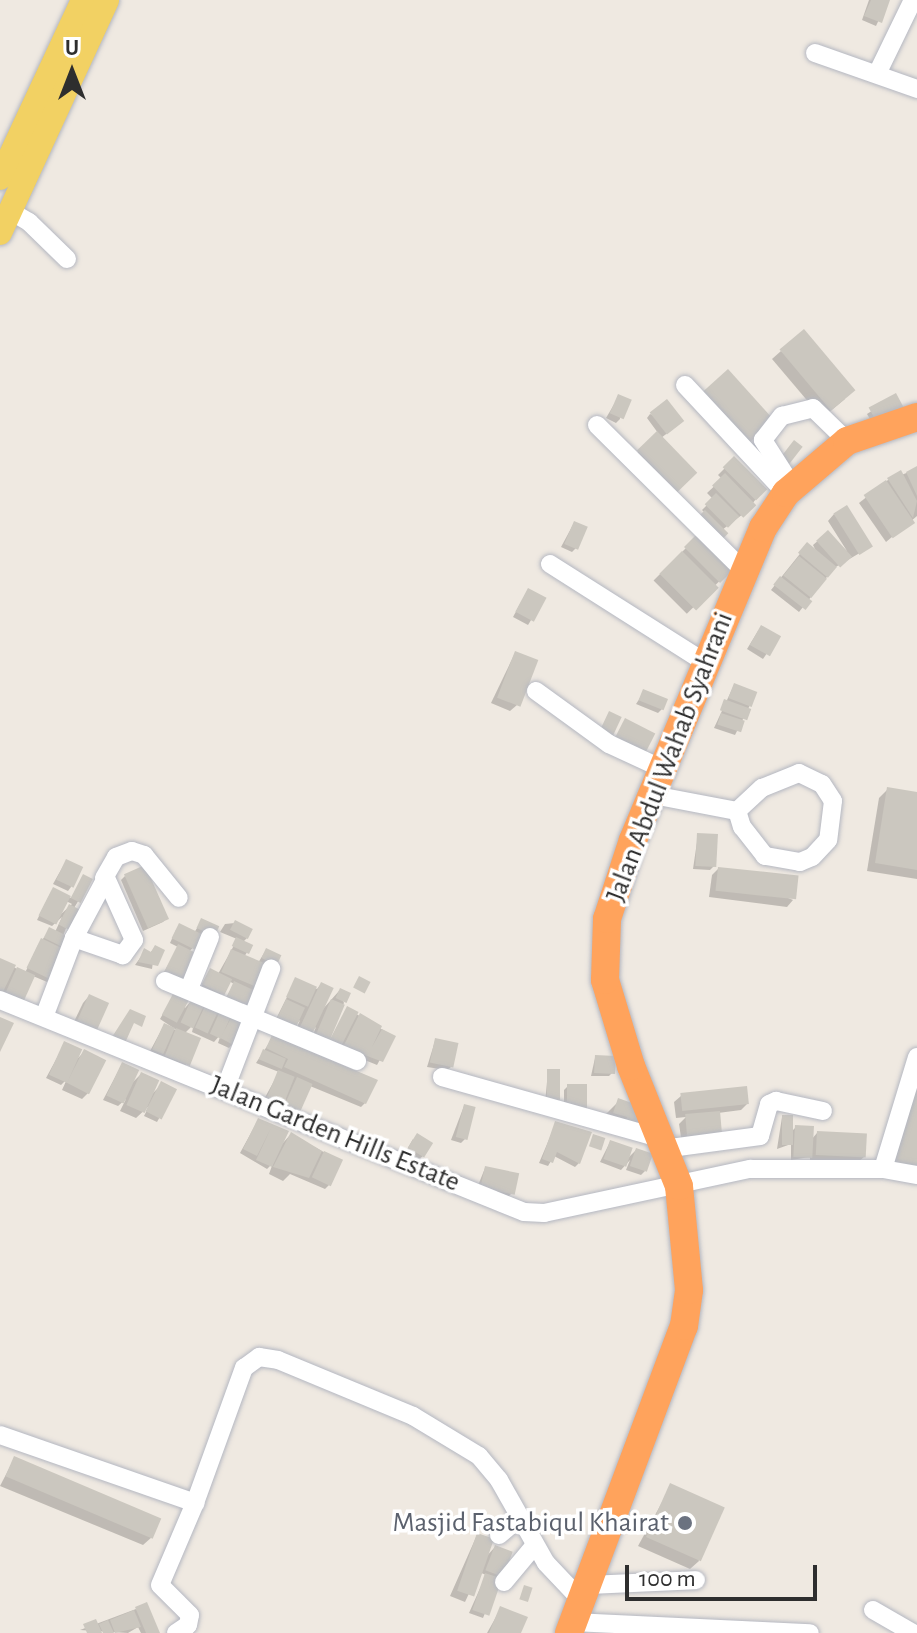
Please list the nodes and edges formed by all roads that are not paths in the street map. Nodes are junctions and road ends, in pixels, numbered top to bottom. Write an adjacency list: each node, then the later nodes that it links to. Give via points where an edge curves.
1 (83, 0): 7 (main road)
2 (107, 0): 8 (main road)
3 (913, 0): 5 (street)
4 (815, 53): 5 (street)
5 (877, 74): 6 (street)
6 (917, 89)
7 (0, 178)
8 (10, 211): 9 (main road); 10 (street)
9 (0, 233)
10 (67, 259)
11 (685, 385): 15 (street)
12 (917, 417): 14 (highway, Jalan Abdul Wahab Syahrani)
13 (597, 425): 17 (street)
14 (847, 441): 15 (highway, Jalan Abdul Wahab Syahrani); 15 (street, via 813,408 782,416 763,440)
15 (790, 490): 17 (highway, Jalan Abdul Wahab Syahrani)
16 (550, 564): 18 (street)
17 (743, 570): 18 (highway, Jalan Abdul Wahab Syahrani)
18 (706, 663): 20 (highway, Jalan Abdul Wahab Syahrani)
19 (536, 691): 20 (street)
20 (659, 783): 21 (street); 37 (highway, Jalan Abdul Wahab Syahrani, via 607,919 602,964 631,1066)
21 (737, 811): 21 (street, via 742,827 765,856 800,862 828,840 833,801 822,784 799,773 762,788)
22 (104, 878): 23 (street, via 116,857 132,851 144,855); 25 (street); 25 (street, via 134,940 123,955)
23 (179, 898)
24 (210, 937): 28 (street)
25 (74, 938): 31 (street)
26 (271, 969): 30 (street)
27 (165, 981): 28 (street)
28 (189, 989): 30 (street)
29 (0, 1000): 31 (street, Jalan Garden Hills Estate)
30 (252, 1015): 33 (street); 35 (street)
31 (44, 1017): 35 (street, Jalan Garden Hills Estate)
32 (917, 1057): 38 (street)
33 (357, 1061)
34 (442, 1077): 37 (street)
35 (225, 1089): 40 (street, Jalan Garden Hills Estate, via 524,1212)
36 (823, 1111): 37 (street, via 776,1101 769,1104 760,1136)
37 (661, 1143): 40 (highway, Jalan Abdul Wahab Syahrani)
38 (883, 1169): 39 (street, Jalan Garden Hills Estate); 40 (street, Jalan Garden Hills Estate, via 750,1169)
39 (917, 1175)
40 (679, 1186): 48 (highway, Jalan Abdul Wahab Syahrani, via 690,1271 684,1326)
41 (0, 1435): 42 (street)
42 (195, 1503): 43 (street, via 244,1368 252,1359 268,1357 452,1437 486,1463); 52 (street, via 160,1585 190,1615 188,1625)
43 (518, 1519): 44 (street); 45 (street)
44 (499, 1535)
45 (534, 1546): 47 (street); 48 (street)
46 (696, 1580): 48 (street)
47 (504, 1582)
48 (577, 1610): 50 (street)
49 (873, 1610): 54 (street)
50 (652, 1629): 51 (street)
51 (739, 1630): 53 (street)
52 (176, 1633)
53 (810, 1633)
54 (913, 1633)

